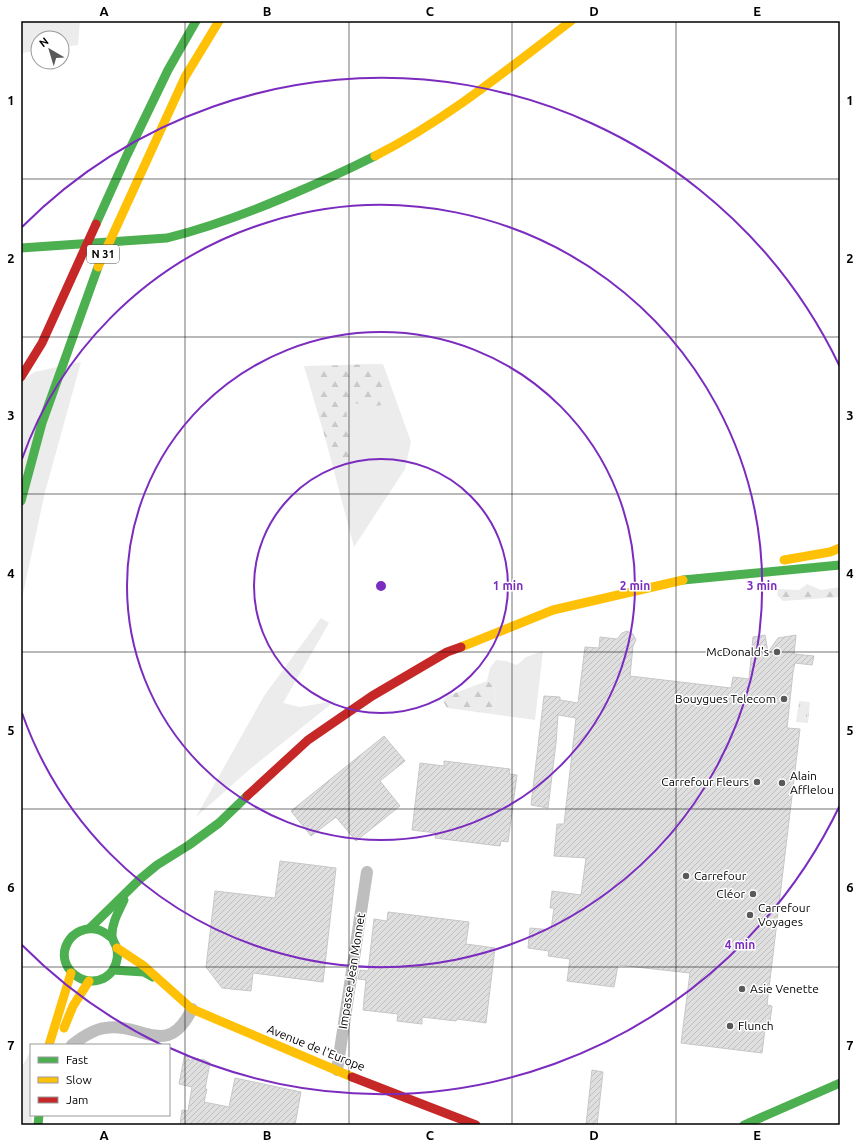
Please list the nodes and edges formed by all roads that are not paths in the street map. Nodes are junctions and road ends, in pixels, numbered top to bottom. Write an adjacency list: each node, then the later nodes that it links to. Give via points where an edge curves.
1 (196, 21): 4 (main road, N 31, via 168,70)
2 (219, 21): 8 (main road, N 31, via 185,77 100,261 42,423)
3 (571, 21): 5 (main road, via 443,116 368,160 329,179 244,214 167,238)
4 (127, 155): 6 (main road, N 31); 7 (main road, via 42,343)
5 (21, 248)
6 (68, 308)
7 (21, 377)
8 (21, 501)
9 (840, 548): 11 (main road)
10 (840, 565): 11 (main road)
11 (690, 578): 13 (main road, via 552,610 447,652 372,696 308,740 219,823 157,865)
12 (367, 872): 25 (street, Impasse Jean Monnet)
13 (129, 891): 14 (main road); 15 (main road, via 115,918)
14 (90, 928): 15 (main road, via 106,932); 18 (main road, via 74,934 67,944 64,957)
15 (112, 938): 16 (main road)
16 (117, 948): 17 (main road, via 118,959); 19 (main road, Avenue de l'Europe, via 144,966)
17 (113, 970): 19 (main road, via 144,972); 20 (main road, via 102,979)
18 (71, 973): 20 (main road, via 79,979); 23 (main road)
19 (156, 978): 21 (main road, Avenue de l'Europe)
20 (89, 981): 22 (main road, via 73,1006)
21 (192, 1009): 24 (street, via 172,1034 165,1036 104,1028); 25 (main road, Avenue de l'Europe)
22 (60, 1039)
23 (49, 1044)
24 (73, 1044)
25 (337, 1070): 27 (main road, Avenue de l'Europe)
26 (840, 1083): 28 (main road)
27 (476, 1125)
28 (744, 1125)

